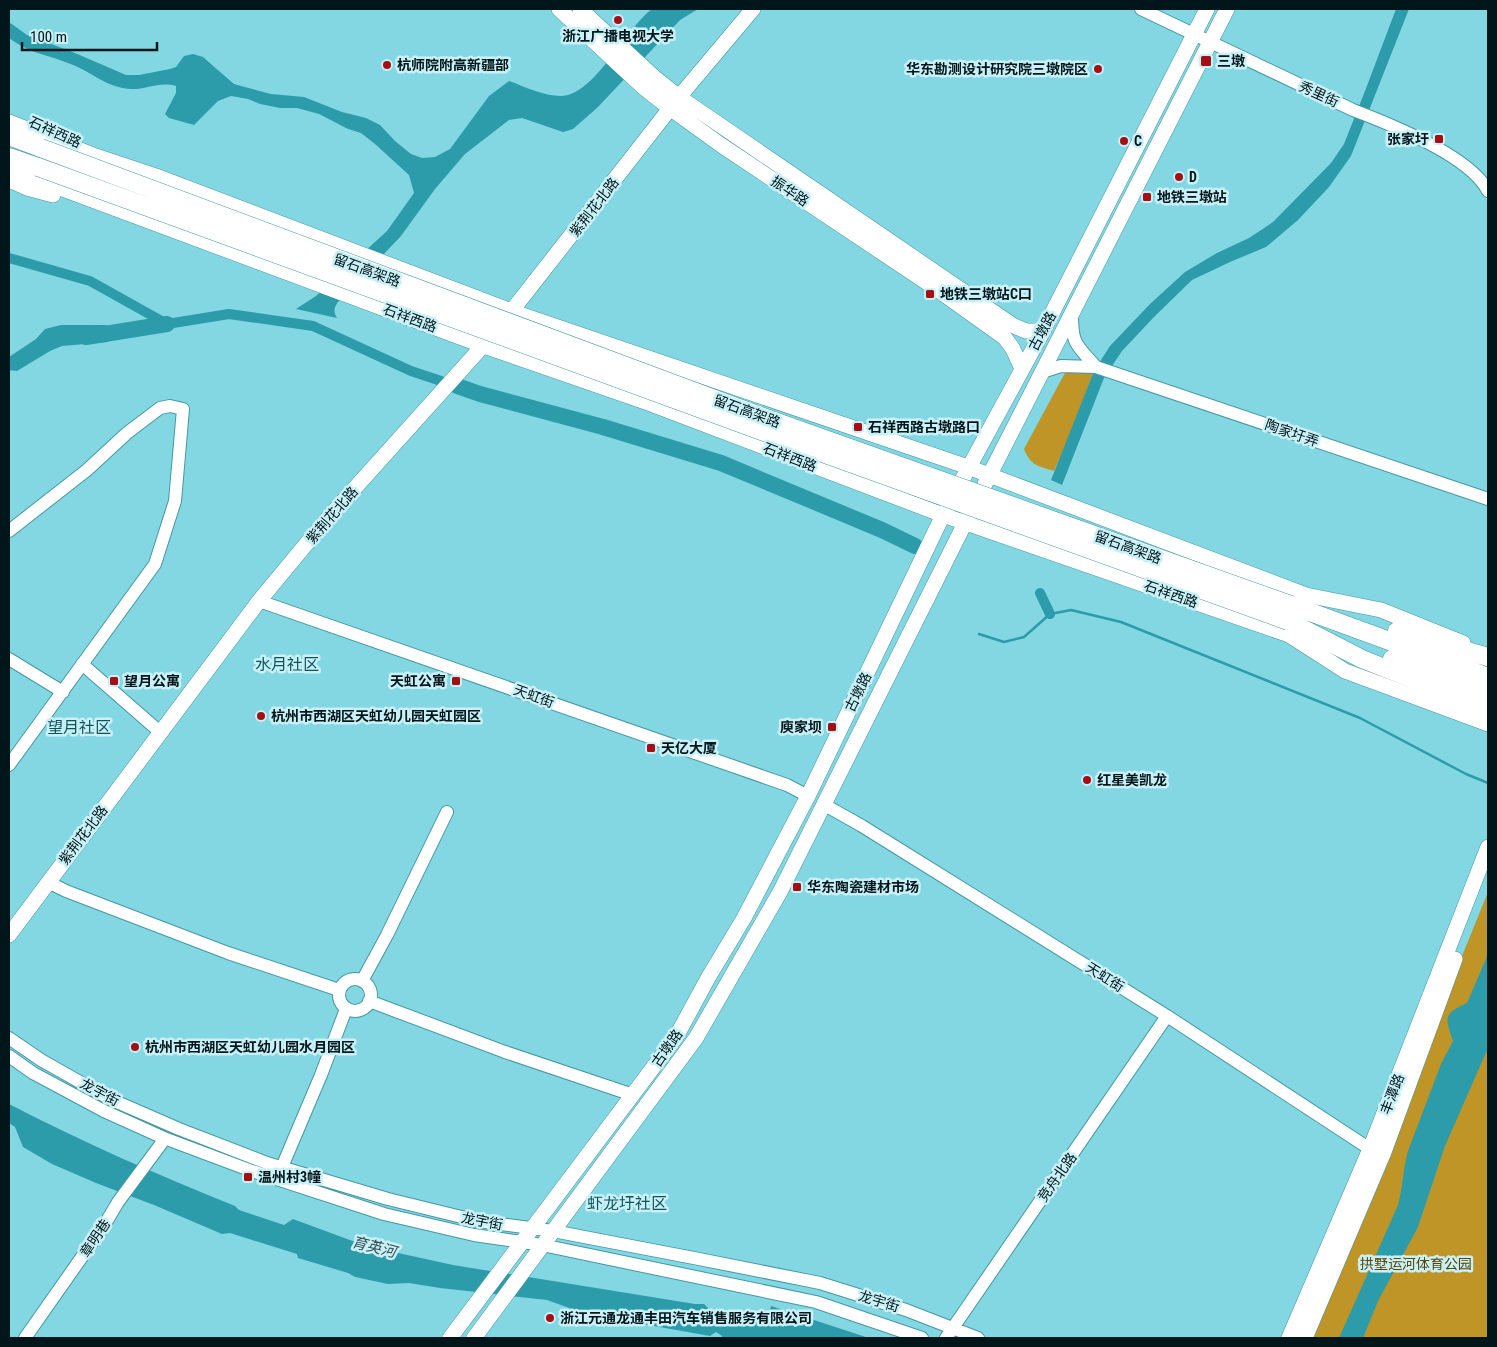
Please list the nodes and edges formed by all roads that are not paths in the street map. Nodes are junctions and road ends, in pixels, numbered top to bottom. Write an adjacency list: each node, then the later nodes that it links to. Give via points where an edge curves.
1 (559, 9): 9 (main road, 振华路)
2 (580, 9): 9 (main road, 振华路)
3 (753, 9): 10 (main road, 紫荆花北路)
4 (1140, 9): 7 (street, 秀里街)
5 (1207, 9): 7 (main road, 古墩路)
6 (1227, 9): 8 (main road, 古墩路)
7 (1194, 36): 8 (street, 秀里街); 22 (main road, 古墩路)
8 (1210, 43): 18 (street, 秀里街, via 1435,146 1464,163); 21 (main road, 古墩路)
9 (608, 44): 10 (main road, 振华路)
10 (675, 103): 20 (main road, 紫荆花北路); 22 (main road, 振华路, via 1014,326 1026,331); 25 (main road, 振华路, via 721,145 1005,338)
11 (9, 111): 16 (main road, 石祥西路)
12 (9, 122): 16 (main road, 石祥西路)
13 (9, 136): 34 (highway, 留石高架路, bridge, via 752,413)
14 (9, 157): 34 (highway, 留石高架路, bridge)
15 (9, 169): 19 (main road, 石祥西路)
16 (156, 176): 20 (main road, 石祥西路)
17 (9, 180): 19 (main road, 石祥西路, via 54,195)
18 (1488, 190)
19 (87, 198): 23 (main road, 石祥西路)
20 (511, 311): 23 (main road, 紫荆花北路); 27 (main road, 石祥西路)
21 (1072, 314): 24 (street, via 1074,339); 26 (main road, 古墩路)
22 (1043, 331): 25 (main road, 古墩路)
23 (484, 346): 30 (main road, 石祥西路, via 651,404); 33 (main road, 紫荆花北路, via 327,519)
24 (1096, 367): 26 (street, 陶家圩弄, via 1061,366); 29 (street, 陶家圩弄)
25 (1022, 369): 27 (main road, 古墩路)
26 (1042, 372): 28 (main road, 古墩路)
27 (968, 467): 28 (main road, 石祥西路); 30 (main road, 古墩路)
28 (989, 476): 31 (main road, 古墩路); 35 (main road, 石祥西路, via 1306,596 1381,610)
29 (1488, 499)
30 (943, 516): 31 (main road, 石祥西路); 46 (main road, 古墩路)
31 (966, 522): 34 (main road, 石祥西路); 47 (main road, 古墩路)
32 (9, 531): 38 (street, via 160,408 183,409 175,501 155,564)
33 (259, 601): 44 (main road, 紫荆花北路); 46 (street, 天虹街, via 787,785)
34 (1289, 620): 36 (highway, via 1366,619); 39 (highway, 留石高架路); 41 (highway, 留石高架路); 42 (highway, via 1362,659); 43 (main road, 石祥西路, via 1345,670)
35 (1488, 653)
36 (1488, 657)
37 (9, 659): 40 (street)
38 (82, 664): 40 (street); 44 (street)
39 (1488, 677)
40 (63, 692): 45 (street)
41 (1488, 694)
42 (1488, 709)
43 (1488, 724)
44 (160, 732): 51 (main road, 紫荆花北路)
45 (9, 765)
46 (808, 796): 60 (main road, 古墩路, via 676,1037)
47 (823, 804): 57 (street, 天虹街); 65 (main road, 古墩路, via 780,892 696,1038)
48 (447, 812): 53 (street)
49 (1488, 847): 62 (main road, 丰潭路)
50 (1488, 872): 62 (main road, 丰潭路, via 1418,1056)
51 (48, 882): 52 (main road, 紫荆花北路); 54 (street, via 228,953)
52 (9, 935)
53 (362, 981): 54 (street, via 348,980); 55 (street, via 370,992)
54 (339, 990): 56 (street, via 340,1001)
55 (369, 1001): 56 (street, via 357,1011); 60 (street)
56 (346, 1009): 63 (street)
57 (1167, 1016): 62 (street, 天虹街); 68 (street, 竞舟北路)
58 (9, 1038): 63 (street, 龙宇街, via 110,1099 178,1129)
59 (9, 1056): 61 (street, 龙宇街, via 104,1111)
60 (633, 1095): 64 (main road, 古墩路)
61 (164, 1138): 66 (street, 龙宇街, via 384,1214); 69 (street, 章明巷)
62 (1377, 1150): 74 (main road, 丰潭路); 75 (main road, 丰潭路)
63 (282, 1167): 64 (street, 龙宇街, via 397,1201 478,1221)
64 (532, 1229): 65 (street, 龙宇街); 66 (main road, 古墩路)
65 (552, 1231): 67 (main road, 古墩路); 68 (street, 龙宇街, via 820,1283 906,1310)
66 (521, 1243): 67 (street, 龙宇街); 70 (main road, 古墩路)
67 (542, 1245): 71 (main road, 古墩路); 72 (street, 龙宇街, via 816,1302)
68 (949, 1333): 73 (street, 龙宇街)
69 (25, 1338)
70 (450, 1338)
71 (474, 1338)
72 (922, 1338)
73 (978, 1338)
74 (1289, 1338)
75 (1305, 1338)

